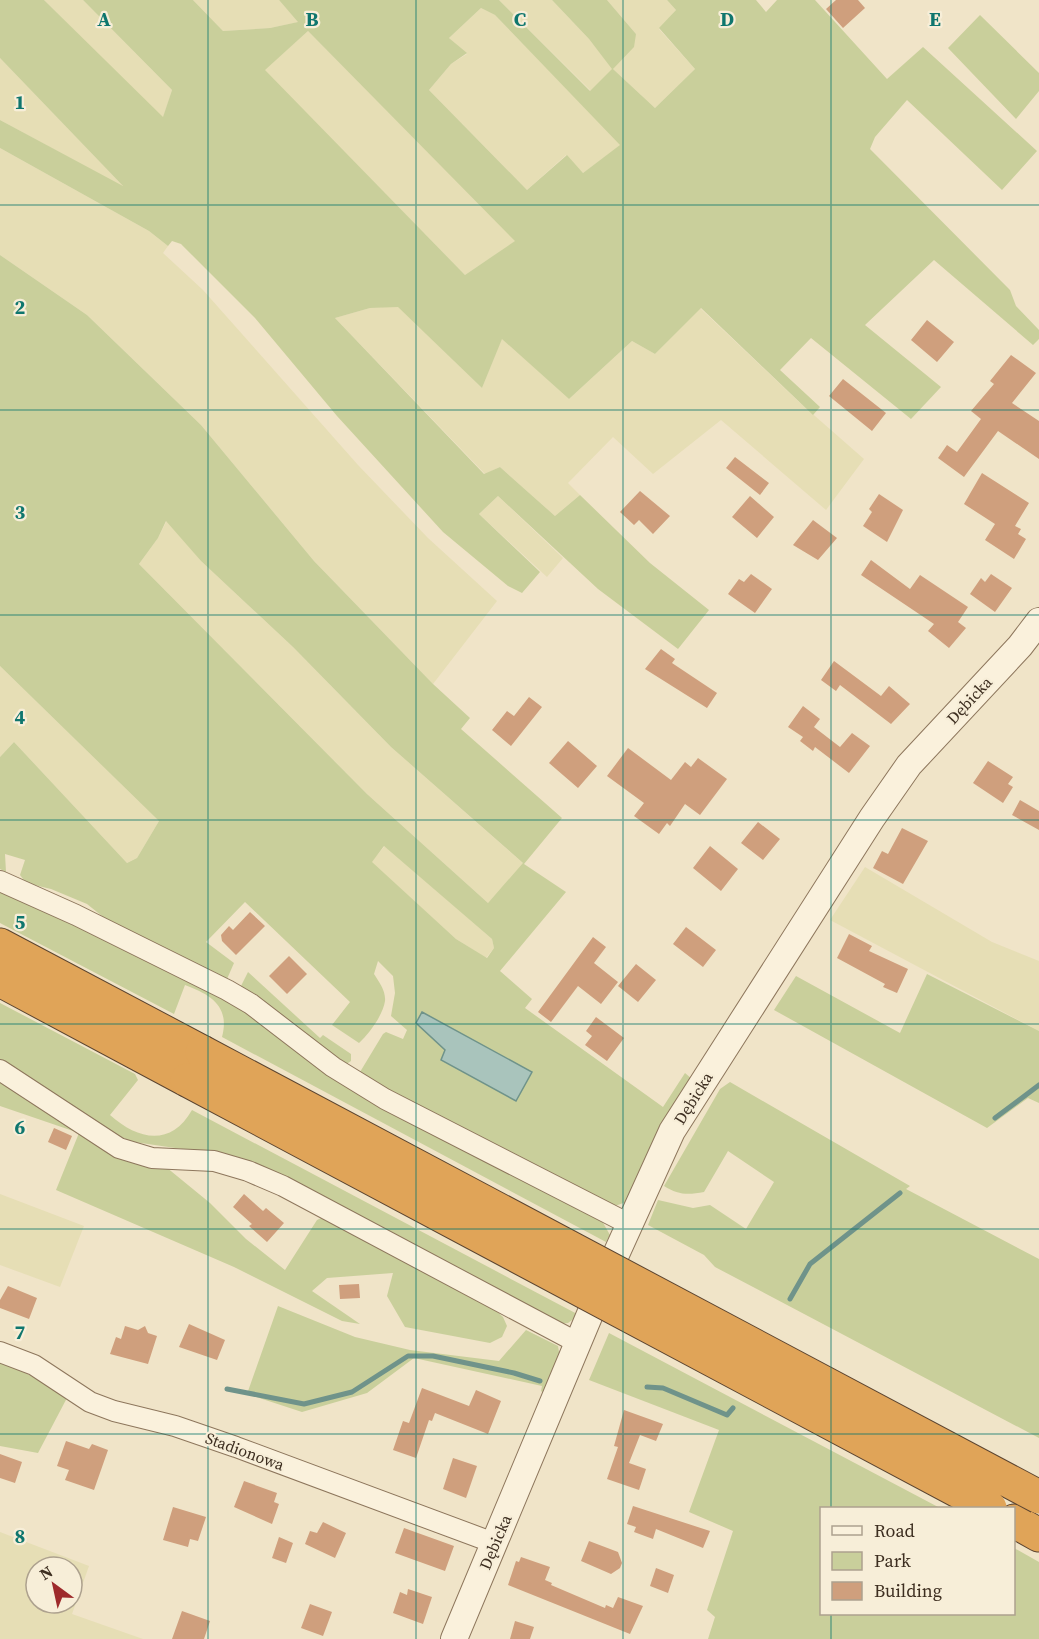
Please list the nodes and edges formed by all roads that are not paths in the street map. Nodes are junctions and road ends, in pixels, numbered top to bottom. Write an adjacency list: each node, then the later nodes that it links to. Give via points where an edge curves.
1 (1039, 621): 6 (street, Dębicka, via 909,765 872,818 672,1131)
2 (0, 880): 6 (street, via 227,990 333,1067 395,1104)
3 (0, 945): 9 (highway, bridge)
4 (0, 980): 10 (highway, bridge)
5 (0, 1070): 7 (street, via 118,1148 152,1158 214,1161 248,1171)
6 (629, 1224): 7 (street, Dębicka)
7 (578, 1343): 13 (street, Dębicka)
8 (0, 1352): 13 (street, Stadionowa, via 34,1365 90,1402 175,1426)
9 (1039, 1497)
10 (986, 1507)
11 (1015, 1522): 12 (highway)
12 (1039, 1535)
13 (494, 1543): 14 (street, Dębicka)
14 (454, 1639)

